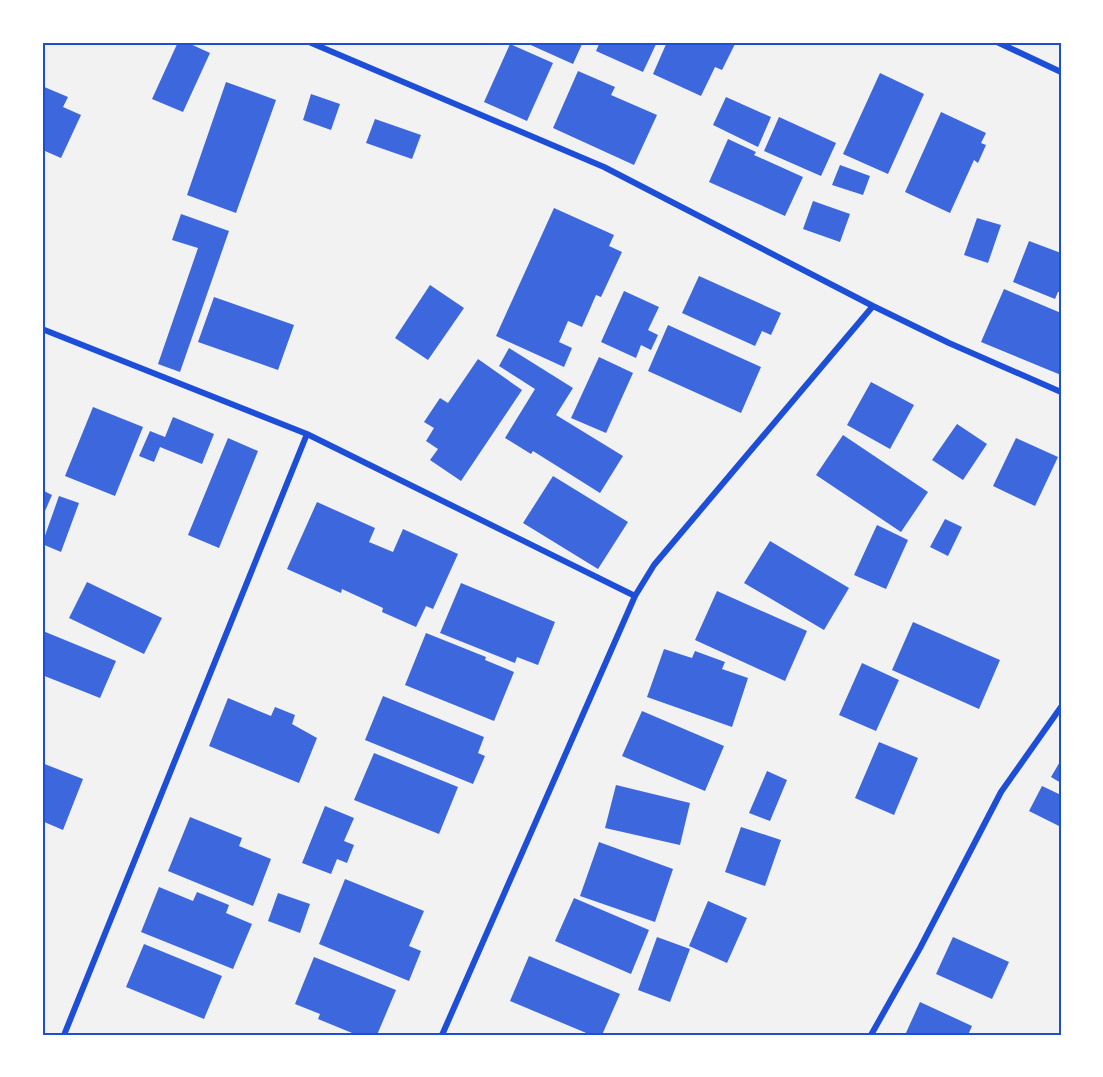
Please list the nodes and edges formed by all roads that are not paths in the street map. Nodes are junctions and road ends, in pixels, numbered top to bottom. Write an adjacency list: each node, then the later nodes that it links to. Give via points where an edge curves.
1 (309, 42): 4 (street, via 604,167)
2 (997, 42): 3 (street)
3 (1061, 72)
4 (873, 306): 6 (street); 8 (street, via 654,565)
5 (42, 329): 7 (street)
6 (1061, 392)
7 (307, 435): 8 (street); 10 (street)
8 (635, 596): 11 (street)
9 (1061, 707): 12 (street, via 1001,792)
10 (64, 1035)
11 (442, 1035)
12 (871, 1035)

